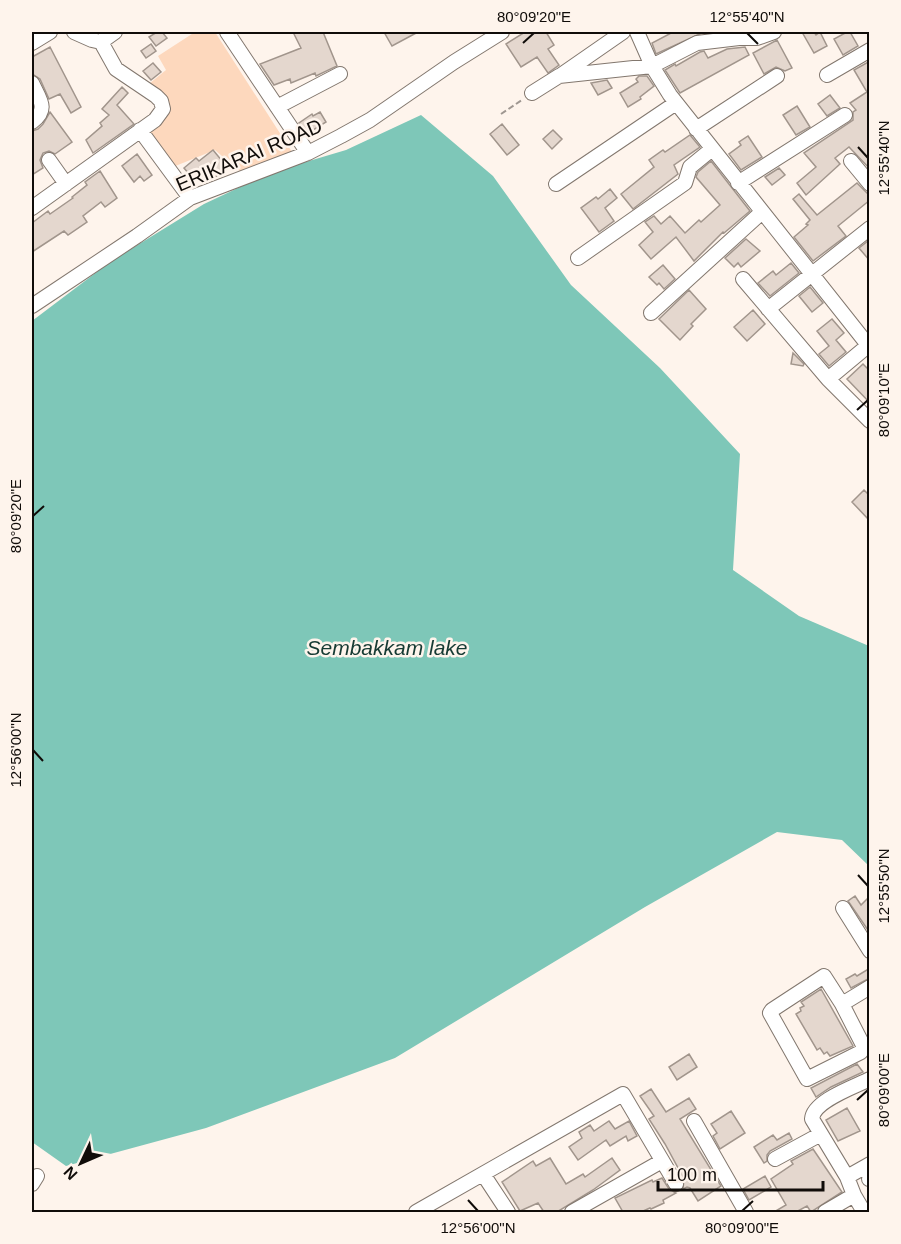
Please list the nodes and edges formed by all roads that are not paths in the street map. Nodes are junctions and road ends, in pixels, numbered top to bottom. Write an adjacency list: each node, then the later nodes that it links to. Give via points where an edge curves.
1 (50, 32): 11 (street)
2 (74, 32): 10 (street)
3 (115, 32): 10 (street)
4 (228, 32): 21 (street)
5 (502, 32): 9 (street, ERIKARAI ROAD)
6 (623, 32): 16 (street)
7 (637, 32): 13 (street)
8 (774, 32): 13 (street, via 757,38 697,43)
9 (480, 37): 27 (street, ERIKARAI ROAD, via 425,83 370,120)
10 (101, 42): 25 (street, via 116,69 164,107 155,120)
11 (32, 43)
12 (870, 50): 15 (street)
13 (652, 66): 16 (street); 20 (street)
14 (340, 74): 21 (street)
15 (827, 75)
16 (559, 76): 19 (street)
17 (777, 76): 24 (street)
18 (32, 83): 23 (street, via 42,110)
19 (532, 93)
20 (676, 103): 24 (street); 32 (street)
21 (277, 106): 27 (street)
22 (845, 115): 30 (street)
23 (32, 122)
24 (696, 129): 26 (street)
25 (140, 130): 31 (street); 34 (street)
26 (712, 149): 30 (street); 38 (street, via 690,167 685,183)
27 (308, 153): 34 (street, ERIKARAI ROAD)
28 (49, 160): 31 (street)
29 (850, 161): 33 (street)
30 (738, 183): 36 (street)
31 (66, 184): 35 (street)
32 (556, 184)
33 (870, 184)
34 (189, 198): 41 (street, ERIKARAI ROAD)
35 (32, 208)
36 (762, 212): 39 (street); 43 (street)
37 (870, 228): 39 (street)
38 (578, 258)
39 (811, 274): 42 (street); 44 (street)
40 (742, 279): 42 (street)
41 (32, 306)
42 (768, 309): 45 (street)
43 (651, 312)
44 (869, 344): 45 (street)
45 (828, 379): 46 (street)
46 (870, 421)
47 (843, 908): 48 (street)
48 (870, 951)
49 (870, 987): 50 (street)
50 (842, 1004): 50 (street, via 824,976 770,1013 807,1079 864,1047)
51 (870, 1079): 53 (street, via 819,1104 812,1119)
52 (694, 1121): 64 (street)
53 (821, 1134): 54 (street); 58 (street)
54 (775, 1159)
55 (662, 1161): 56 (street, via 623,1094); 59 (street); 63 (street)
56 (483, 1174): 61 (street); 62 (street)
57 (868, 1174): 58 (street)
58 (847, 1177): 60 (street)
59 (676, 1184)
60 (854, 1195): 65 (street); 66 (street)
61 (416, 1212)
62 (508, 1212)
63 (572, 1212)
64 (746, 1212)
65 (825, 1212)
66 (864, 1212)

